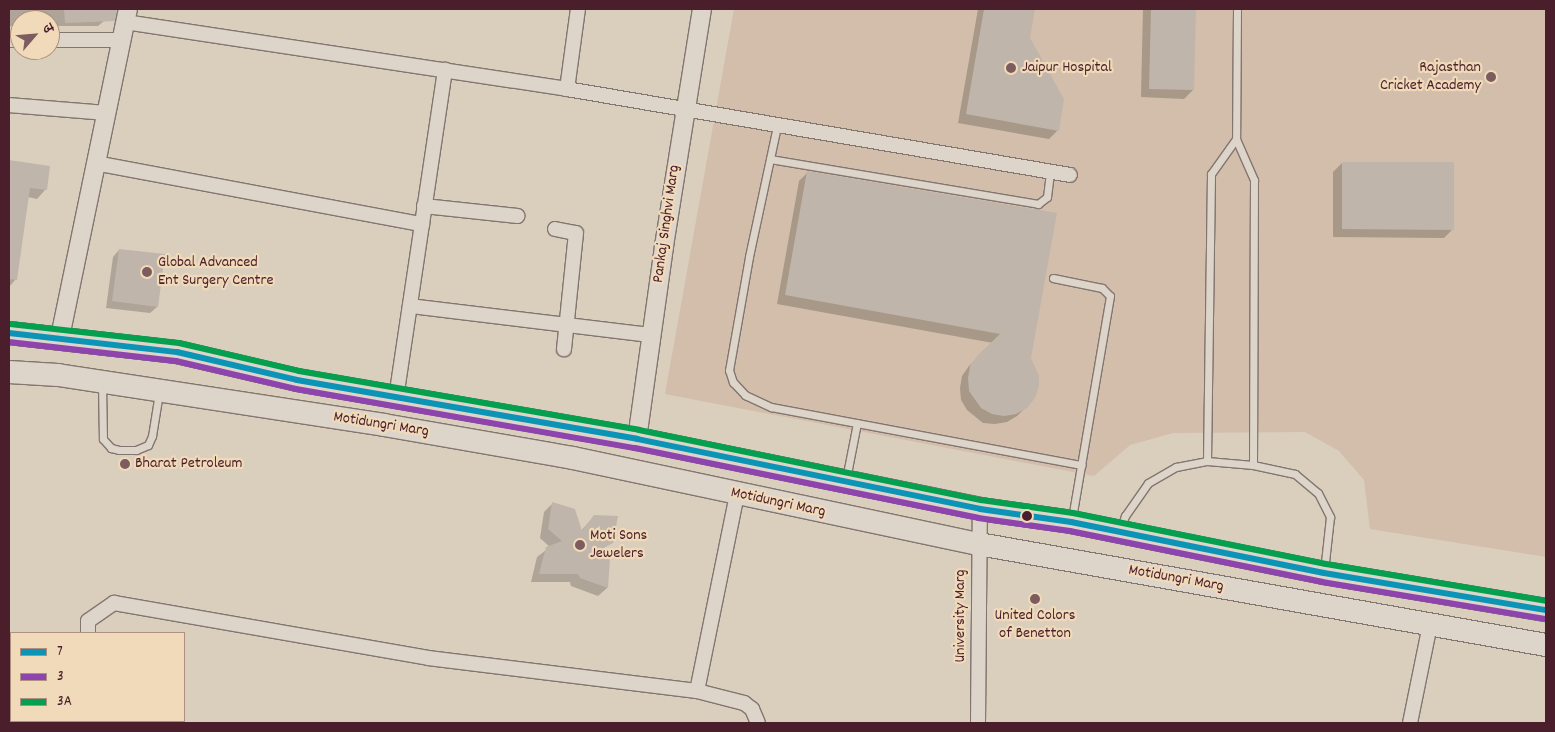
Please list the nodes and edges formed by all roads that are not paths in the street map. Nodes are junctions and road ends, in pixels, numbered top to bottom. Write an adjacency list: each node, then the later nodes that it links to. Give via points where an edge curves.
1 (578, 9): 8 (street)
2 (702, 9): 10 (street, Pankaj Singhvi Marg)
3 (1237, 9): 13 (lane)
4 (127, 15): 6 (street); 7 (street)
5 (60, 40): 6 (street)
6 (121, 40): 11 (street)
7 (445, 70): 8 (street); 18 (street)
8 (567, 89): 10 (street)
9 (9, 105): 11 (street)
10 (684, 110): 12 (street); 26 (street, Pankaj Singhvi Marg)
11 (106, 113): 15 (street)
12 (777, 126): 14 (lane); 16 (street)
13 (1236, 139): 35 (lane, via 1212,174); 37 (lane, via 1254,180)
14 (770, 159): 16 (lane, via 1038,204 1047,197); 33 (lane, via 748,257 729,370 733,382 745,395 772,407)
15 (95, 163): 20 (street); 27 (street)
16 (1050, 171): 17 (street)
17 (1070, 175)
18 (424, 206): 19 (street); 20 (street)
19 (516, 216)
20 (422, 224): 23 (street)
21 (555, 229): 24 (street, via 576,233)
22 (1053, 278): 36 (lane, via 1102,288 1110,296)
23 (410, 306): 24 (street); 32 (street)
24 (566, 325): 26 (street); 28 (street)
25 (9, 333): 27 (main road)
26 (651, 335): 34 (street, Pankaj Singhvi Marg)
27 (60, 337): 32 (main road, via 177,352 297,380)
28 (564, 349)
29 (9, 372): 30 (main road, Motidungri Marg)
30 (102, 381): 31 (main road, Motidungri Marg); 31 (lane, via 103,439 106,445 119,450 136,450 148,445)
31 (160, 390): 39 (main road, Motidungri Marg, via 573,458)
32 (396, 398): 34 (main road)
33 (857, 423): 36 (lane); 38 (lane)
34 (637, 439): 38 (main road)
35 (1207, 461): 37 (lane); 42 (lane, via 1176,467 1148,482 1125,516)
36 (1082, 464): 41 (lane)
37 (1253, 465): 44 (lane, via 1295,474 1318,493 1330,517)
38 (846, 481): 40 (main road)
39 (737, 494): 43 (main road, Motidungri Marg); 49 (street)
40 (980, 508): 41 (main road); 43 (street, University Marg)
41 (1072, 522): 42 (main road)
42 (1120, 531): 44 (main road)
43 (978, 544): 46 (main road, Motidungri Marg); 51 (street, University Marg)
44 (1324, 573): 45 (main road)
45 (1546, 610)
46 (1430, 626): 48 (main road, Motidungri Marg); 52 (street)
47 (88, 632): 49 (street, via 88,621 114,603 428,658)
48 (1546, 645)
49 (697, 691): 50 (street, via 744,703 752,709)
50 (758, 723)
51 (978, 723)
52 (1410, 723)

